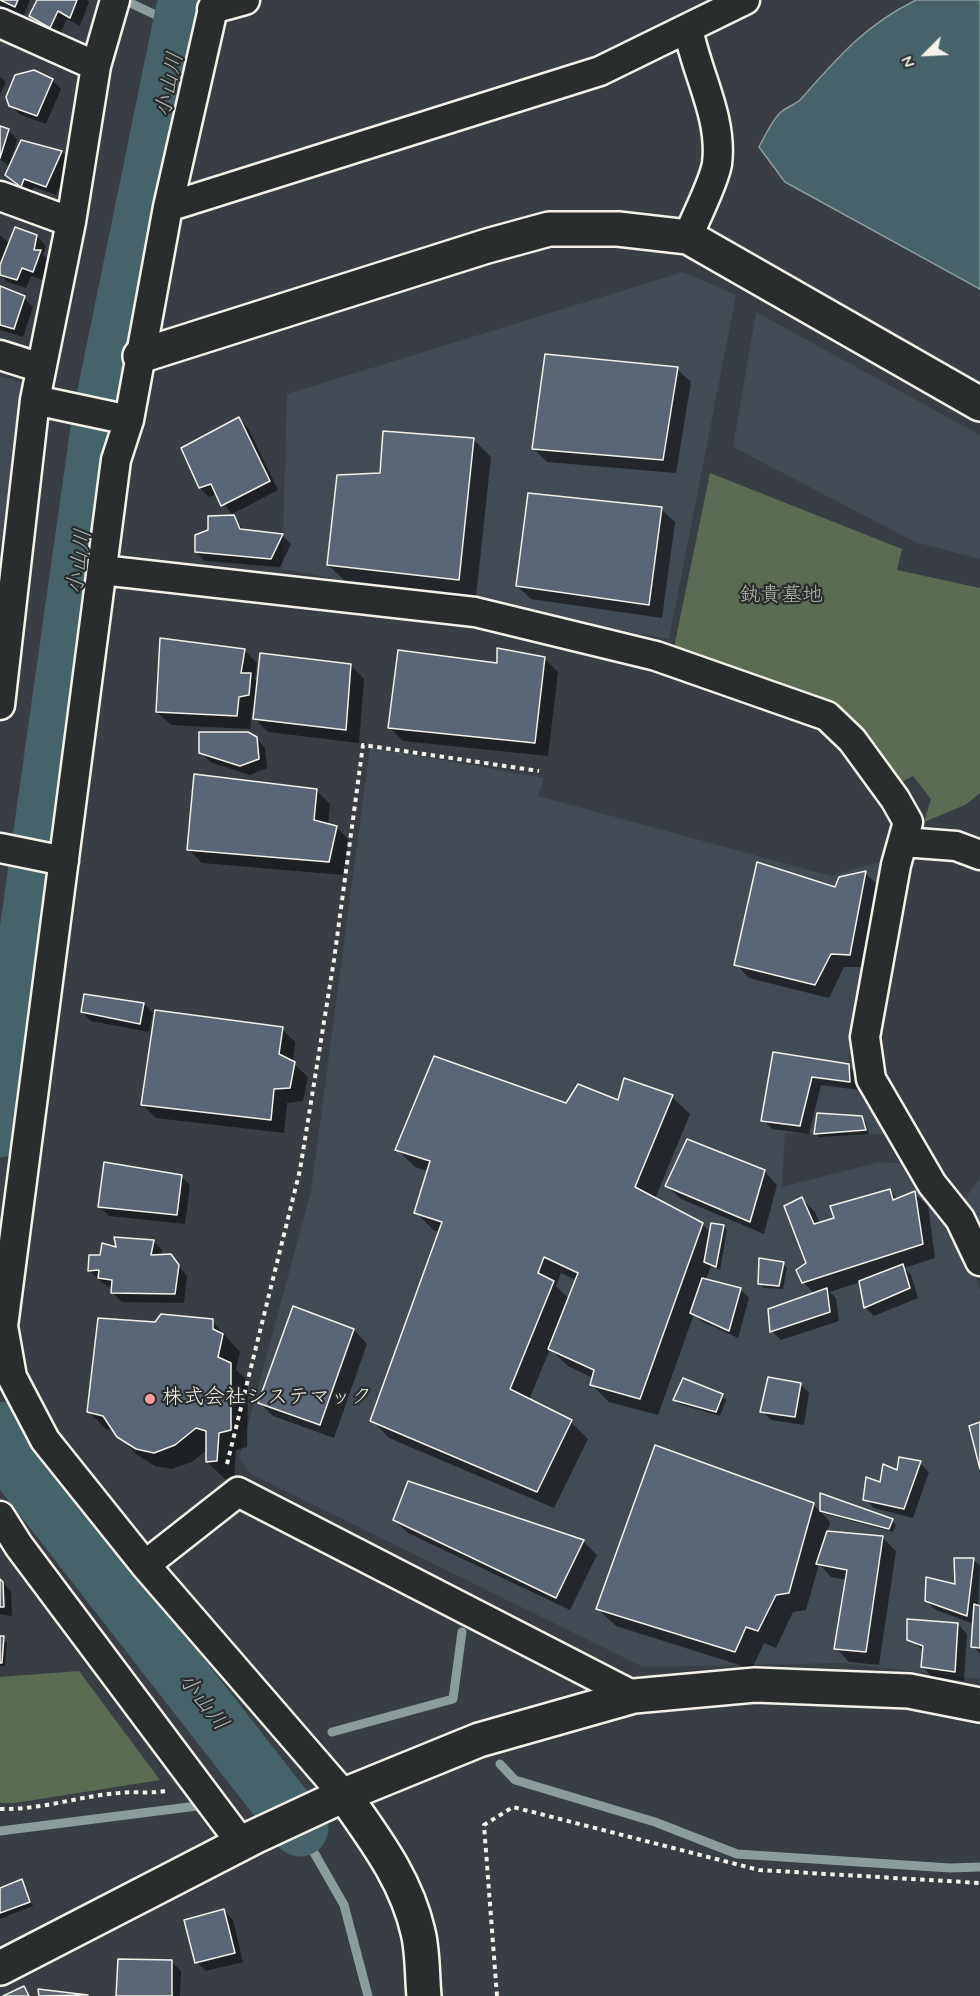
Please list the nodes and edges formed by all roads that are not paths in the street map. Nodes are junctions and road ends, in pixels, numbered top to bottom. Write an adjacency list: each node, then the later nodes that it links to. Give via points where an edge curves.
1 (115, 0): 7 (street)
2 (244, 0): 4 (street)
3 (745, 0): 6 (street)
4 (213, 5): 9 (street)
5 (0, 23): 7 (street)
6 (688, 28): 9 (street, via 600,71); 11 (street, via 693,56 716,122 717,154 717,165)
7 (96, 66): 10 (street)
8 (0, 196): 10 (street)
9 (168, 207): 13 (street)
10 (71, 222): 14 (street)
11 (688, 237): 13 (street, via 618,228 549,229); 16 (street)
12 (0, 355): 14 (street)
13 (140, 356): 17 (street)
14 (41, 368): 15 (street)
15 (35, 400): 17 (street); 19 (street)
16 (980, 404)
17 (129, 420): 18 (street, via 116,460)
18 (102, 570): 20 (street, via 475,612 657,656 827,716 852,740 895,799 908,822); 23 (street)
19 (0, 705)
20 (903, 842): 22 (street, via 956,846); 24 (street, via 865,1037 871,1079 932,1184 960,1219)
21 (0, 848): 23 (street)
22 (980, 855)
23 (64, 861): 27 (street, via 3,1326 12,1377 45,1440)
24 (980, 1261)
25 (0, 1516): 26 (street)
26 (10, 1541): 31 (street, via 197,1784)
27 (145, 1564): 28 (street, via 238,1492); 30 (street)
28 (634, 1696): 29 (street, via 755,1684 909,1691); 30 (street, via 479,1740)
29 (980, 1705)
30 (344, 1794): 31 (street); 33 (street, via 391,1862 408,1898 418,1934)
31 (248, 1841): 32 (street)
32 (0, 1968)
33 (424, 1996)

